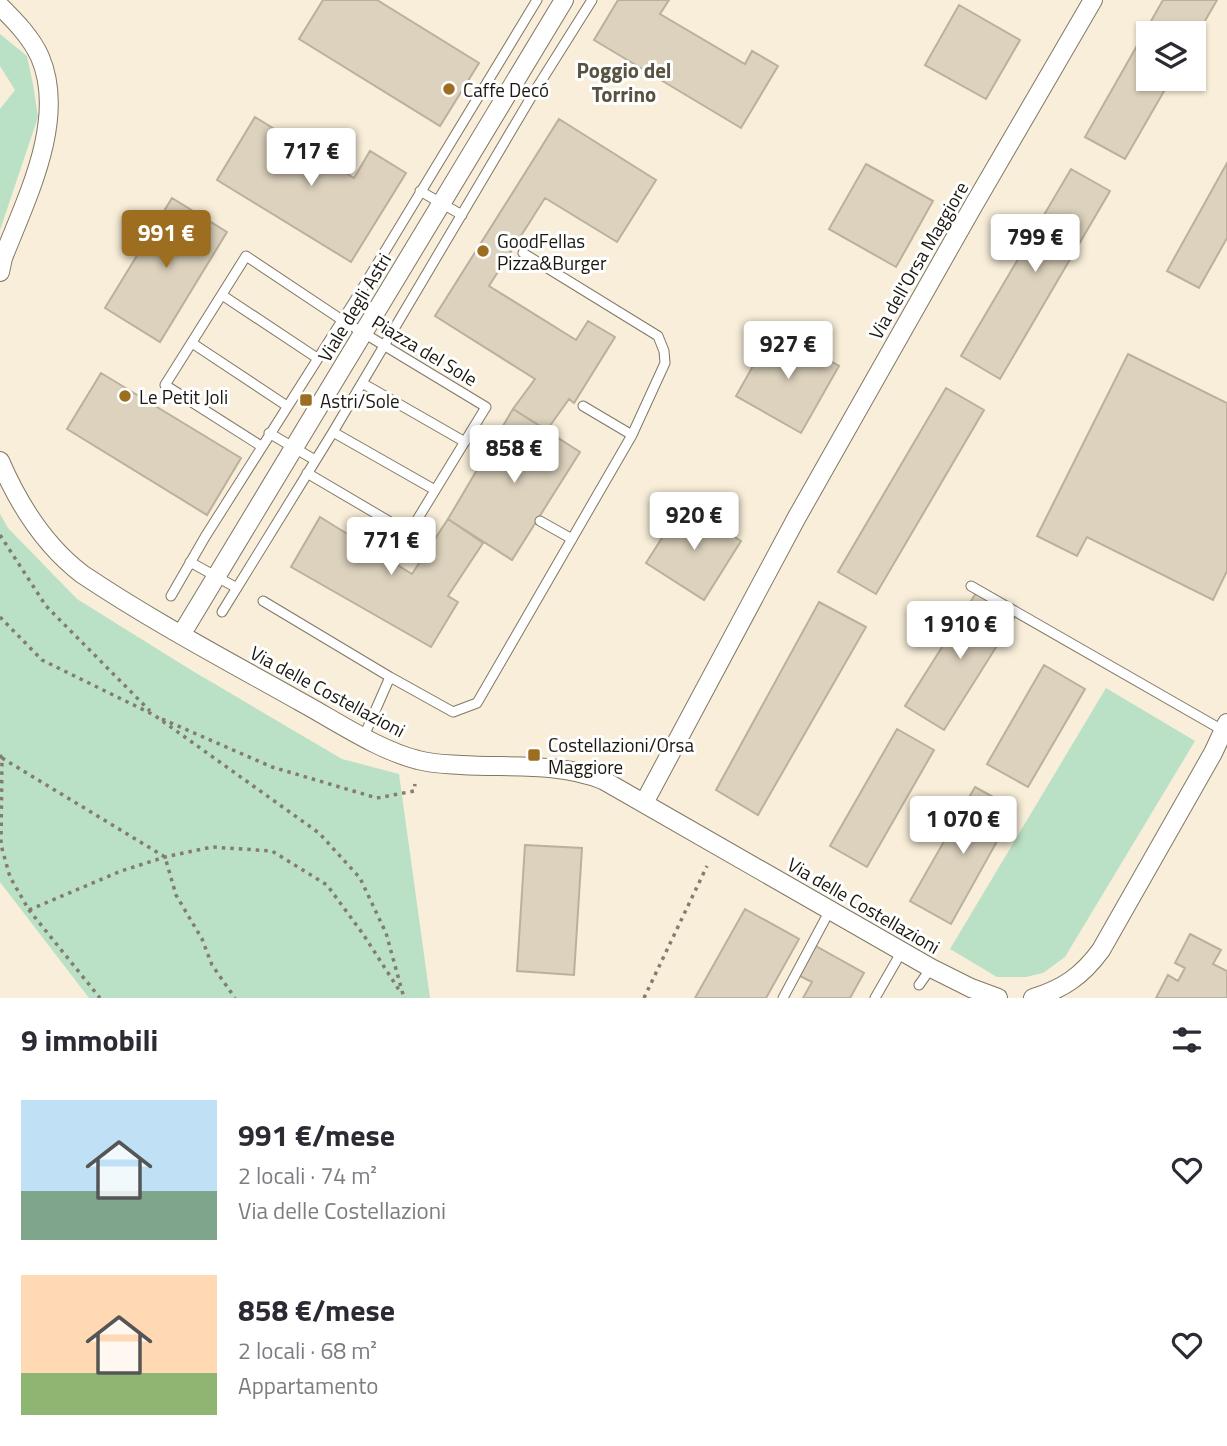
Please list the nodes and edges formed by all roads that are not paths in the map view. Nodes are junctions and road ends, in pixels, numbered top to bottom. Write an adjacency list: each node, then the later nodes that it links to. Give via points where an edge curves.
1 (537, 0): 6 (lane)
2 (564, 0): 7 (street, Viale degli Astri)
3 (592, 0): 8 (lane)
4 (1093, 0): 43 (street, Via dell'Orsa Maggiore, via 804,505)
5 (1, 3): 10 (street, via 38,53 49,100 39,161)
6 (420, 191): 7 (lane); 12 (lane)
7 (441, 203): 8 (lane); 13 (street, Viale degli Astri)
8 (463, 215): 15 (lane)
9 (523, 253): 22 (lane, via 658,336 665,363)
10 (0, 272)
11 (222, 295): 12 (lane, Piazza del Sole, via 246,256); 14 (lane, Piazza del Sole); 16 (lane)
12 (342, 320): 13 (lane, Piazza del Sole); 16 (lane)
13 (363, 333): 15 (lane, Piazza del Sole); 25 (street, Viale degli Astri)
14 (192, 343): 18 (lane); 24 (lane, Piazza del Sole, via 165,385)
15 (384, 345): 17 (lane); 23 (lane, Piazza del Sole, via 486,407)
16 (317, 358): 18 (lane)
17 (362, 383): 20 (lane); 23 (lane)
18 (287, 405): 21 (lane)
19 (583, 406): 22 (lane)
20 (333, 432): 26 (lane); 29 (lane)
21 (270, 433): 24 (lane); 25 (lane)
22 (632, 435): 31 (lane)
23 (465, 442): 29 (lane, Piazza del Sole)
24 (261, 446): 32 (lane)
25 (294, 447): 26 (lane); 33 (street, Viale degli Astri)
26 (315, 460): 28 (lane)
27 (0, 461): 39 (street, Via delle Costellazioni, via 32,522 59,554 89,579)
28 (307, 473): 29 (lane, Piazza del Sole, via 409,533); 35 (lane)
29 (435, 490)
30 (540, 521): 31 (lane)
31 (572, 539): 40 (lane, via 477,704 453,712)
32 (191, 562): 33 (lane); 36 (lane)
33 (217, 576): 35 (lane); 39 (street, Viale degli Astri)
34 (971, 586): 41 (lane)
35 (236, 588): 38 (lane)
36 (171, 596)
37 (263, 601): 40 (lane)
38 (222, 612)
39 (181, 635): 42 (street, Via delle Costellazioni)
40 (390, 677): 42 (lane)
41 (1225, 727): 52 (street, via 1089,966 1073,980)
42 (364, 736): 43 (street, Via delle Costellazioni, via 398,754 432,763 577,771)
43 (644, 803): 44 (street, Via delle Costellazioni)
44 (830, 910): 45 (street, Via delle Costellazioni); 49 (lane)
45 (902, 951): 46 (street, Via delle Costellazioni); 50 (lane)
46 (931, 968): 47 (lane); 48 (street, Via delle Costellazioni)
47 (919, 985)
48 (968, 993): 51 (street, Via delle Costellazioni)
49 (783, 998)
50 (875, 998)
51 (998, 998)
52 (1033, 998)

